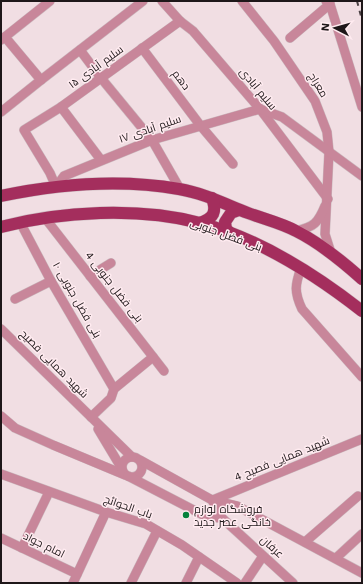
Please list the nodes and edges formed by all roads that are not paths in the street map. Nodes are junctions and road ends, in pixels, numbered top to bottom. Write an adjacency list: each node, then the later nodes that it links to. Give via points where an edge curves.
1 (50, 1): 8 (street)
2 (143, 1): 10 (street)
3 (162, 1): 6 (street, سلیم آبادی)
4 (242, 1): 19 (street, معراج, via 274,41 315,101 327,132)
5 (328, 2): 7 (street); 14 (street)
6 (180, 21): 9 (street, سلیم آبادی ۱۵); 15 (street, سلیم آبادی, via 193,31)
7 (290, 38)
8 (3, 39): 12 (street)
9 (142, 48): 11 (street, سلیم آبادی ۱۵); 17 (street, دهم)
10 (80, 50): 11 (street); 12 (street)
11 (101, 78): 13 (street, سلیم آبادی ۱۵); 18 (street)
12 (41, 80): 16 (street)
13 (61, 107): 20 (street); 23 (street, سلیم آبادی ۱۵, via 24,130)
14 (362, 107)
15 (260, 109): 17 (street, سلیم آبادی ۱۷); 19 (street, via 282,117); 27 (street, سلیم آبادی)
16 (1, 112)
17 (200, 125): 18 (street, سلیم آبادی ۱۷); 21 (street, دهم)
18 (152, 140): 20 (street, سلیم آبادی ۱۷); 24 (street)
19 (329, 152): 22 (street); 27 (street, معراج)
20 (101, 160): 23 (street, سلیم آبادی ۱۷, via 64,176)
21 (233, 164)
22 (362, 176)
23 (56, 187): 24 (main road, via 130,184); 25 (main road)
24 (180, 189): 26 (main road)
25 (1, 196)
26 (212, 198): 28 (main road); 31 (main road, via 213,214 211,218)
27 (328, 199): 33 (street, معراج, via 319,220 309,228); 35 (street, معراج, via 325,234)
28 (239, 210): 33 (main road); 34 (main road, via 231,213 225,222 226,229)
29 (46, 218): 30 (main road, بنی فضل جنوبی); 31 (main road, بنی فضل جنوبی, via 74,214 160,215); 38 (street, بنی فضل جنوبی 4)
30 (20, 222): 32 (main road, بنی فضل جنوبی); 40 (street, بنی فضل جنوبی ۱۰)
31 (200, 223): 34 (main road, بنی فضل جنوبی)
32 (1, 227)
33 (296, 231): 35 (main road)
34 (231, 234): 37 (main road, بنی فضل جنوبی, via 263,247)
35 (331, 252): 39 (main road)
36 (111, 263): 38 (street)
37 (301, 268): 42 (main road, بنی فضل جنوبی); 46 (street, via 296,291 302,309)
38 (90, 276): 44 (street, بنی فضل جنوبی 4)
39 (362, 279)
40 (51, 281): 41 (street); 47 (street, بنی فضل جنوبی ۱۰)
41 (15, 298)
42 (362, 311)
43 (1, 329): 49 (street, شهید همایی فصیح)
44 (153, 357): 45 (street, بنی فضل جنوبی 4); 47 (street)
45 (164, 371)
46 (362, 377)
47 (114, 389): 49 (street, via 111,398)
48 (1, 416): 52 (street, via 15,428)
49 (91, 417): 51 (street, شهید همایی فصیح); 52 (street, شهید همایی فصیح)
50 (362, 439): 56 (street, شهید همایی فصیح 4)
51 (136, 458): 52 (street, via 125,459); 52 (street, via 142,465 140,474 135,477); 56 (street, شهید همایی فصیح)
52 (125, 473): 58 (street, via 207,517)
53 (1, 474): 54 (street, باب الحوائج)
54 (49, 492): 57 (street, باب الحوائج); 63 (street)
55 (358, 496): 62 (street)
56 (212, 500): 58 (street, عرفان); 62 (street, via 237,506)
57 (106, 512): 59 (street, باب الحوائج); 68 (street)
58 (222, 518): 64 (street, عرفان)
59 (157, 530): 65 (street, باب الحوائج); 70 (street)
60 (362, 534): 66 (street)
61 (1, 538): 63 (street, امام جواد)
62 (305, 542): 66 (street)
63 (22, 548): 68 (street, امام جواد)
64 (263, 556): 73 (street); 74 (street, عرفان)
65 (199, 557): 71 (street); 72 (street, باب الحوائج)
66 (336, 558): 67 (street)
67 (362, 573)
68 (77, 574): 69 (street)
69 (73, 583)
70 (131, 583)
71 (186, 583)
72 (237, 583)
73 (245, 583)
74 (293, 583)

